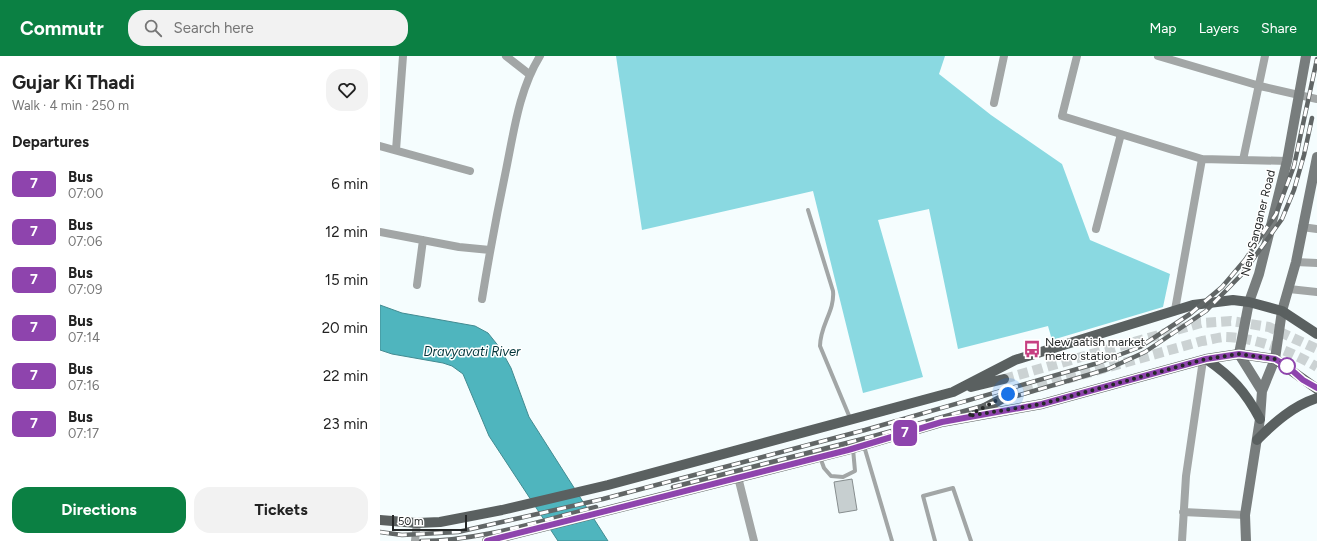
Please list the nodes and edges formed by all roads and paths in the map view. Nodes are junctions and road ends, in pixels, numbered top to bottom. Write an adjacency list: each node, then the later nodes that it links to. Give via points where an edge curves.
1 (403, 56): 17 (street)
2 (506, 56): 10 (street)
3 (540, 56): 10 (street)
4 (1004, 56): 14 (street)
5 (1077, 56): 15 (street, via 1062,116)
6 (1158, 56): 9 (street)
7 (1265, 56): 11 (street)
8 (1306, 56): 12 (main road, New Sanganer Road)
9 (1179, 58): 11 (street)
10 (529, 74): 29 (street, via 518,111)
11 (1260, 86): 12 (street); 20 (street)
12 (1299, 95): 13 (street); 21 (main road, New Sanganer Road)
13 (1317, 98)
14 (994, 104)
15 (1121, 134): 19 (street); 25 (street)
16 (380, 146): 17 (street)
17 (396, 150): 22 (street)
18 (1317, 156): 24 (main road)
19 (1202, 159): 20 (street); 37 (street)
20 (1243, 160): 21 (street)
21 (1287, 161): 36 (main road, New Sanganer Road, via 1259,274)
22 (470, 171)
23 (808, 210): 51 (lane, via 834,301 820,335 820,346)
24 (1302, 227): 26 (street); 30 (main road)
25 (1096, 229)
26 (1317, 229)
27 (380, 232): 28 (street)
28 (423, 240): 29 (street); 32 (street)
29 (490, 250): 35 (street)
30 (1296, 262): 31 (street); 33 (main road)
31 (1317, 263)
32 (417, 285)
33 (1289, 289): 34 (street); 38 (main road)
34 (1317, 292)
35 (482, 299)
36 (1249, 302): 37 (main road, via 1233,300); 38 (main road); 40 (main road, New Sanganer Road)
37 (1175, 310): 46 (main road, via 1015,360)
38 (1282, 311): 39 (main road); 41 (main road)
39 (1317, 334)
40 (1239, 354): 41 (main road); 42 (main road); 45 (main road)
41 (1275, 359): 44 (main road); 45 (main road)
42 (1204, 360): 49 (main road, via 1042,404); 50 (main road, via 1226,373 1239,386); 57 (street)
43 (1004, 379): 46 (main road)
44 (1317, 388)
45 (1262, 391): 50 (main road)
46 (953, 392): 51 (main road)
47 (1008, 394): 49 (main road)
48 (1317, 398): 52 (main road, via 1293,409)
49 (968, 416): 53 (main road)
50 (1260, 419): 52 (main road)
51 (850, 420): 60 (main road, via 608,485 502,510 440,522)
52 (1256, 440): 58 (main road)
53 (864, 445): 54 (main road); 64 (lane)
54 (853, 448): 55 (main road); 55 (lane, via 855,471 843,477 831,476 824,468)
55 (820, 456): 56 (main road)
56 (738, 477): 62 (main road); 63 (street)
57 (1183, 512): 58 (street); 67 (street)
58 (1245, 515): 68 (main road)
59 (380, 520): 60 (main road)
60 (417, 523): 61 (street)
61 (415, 541)
62 (487, 541)
63 (754, 541)
64 (892, 541)
65 (935, 541): 66 (lane, via 923,496 953,488)
66 (971, 541)
67 (1182, 541)
68 (1246, 541)

